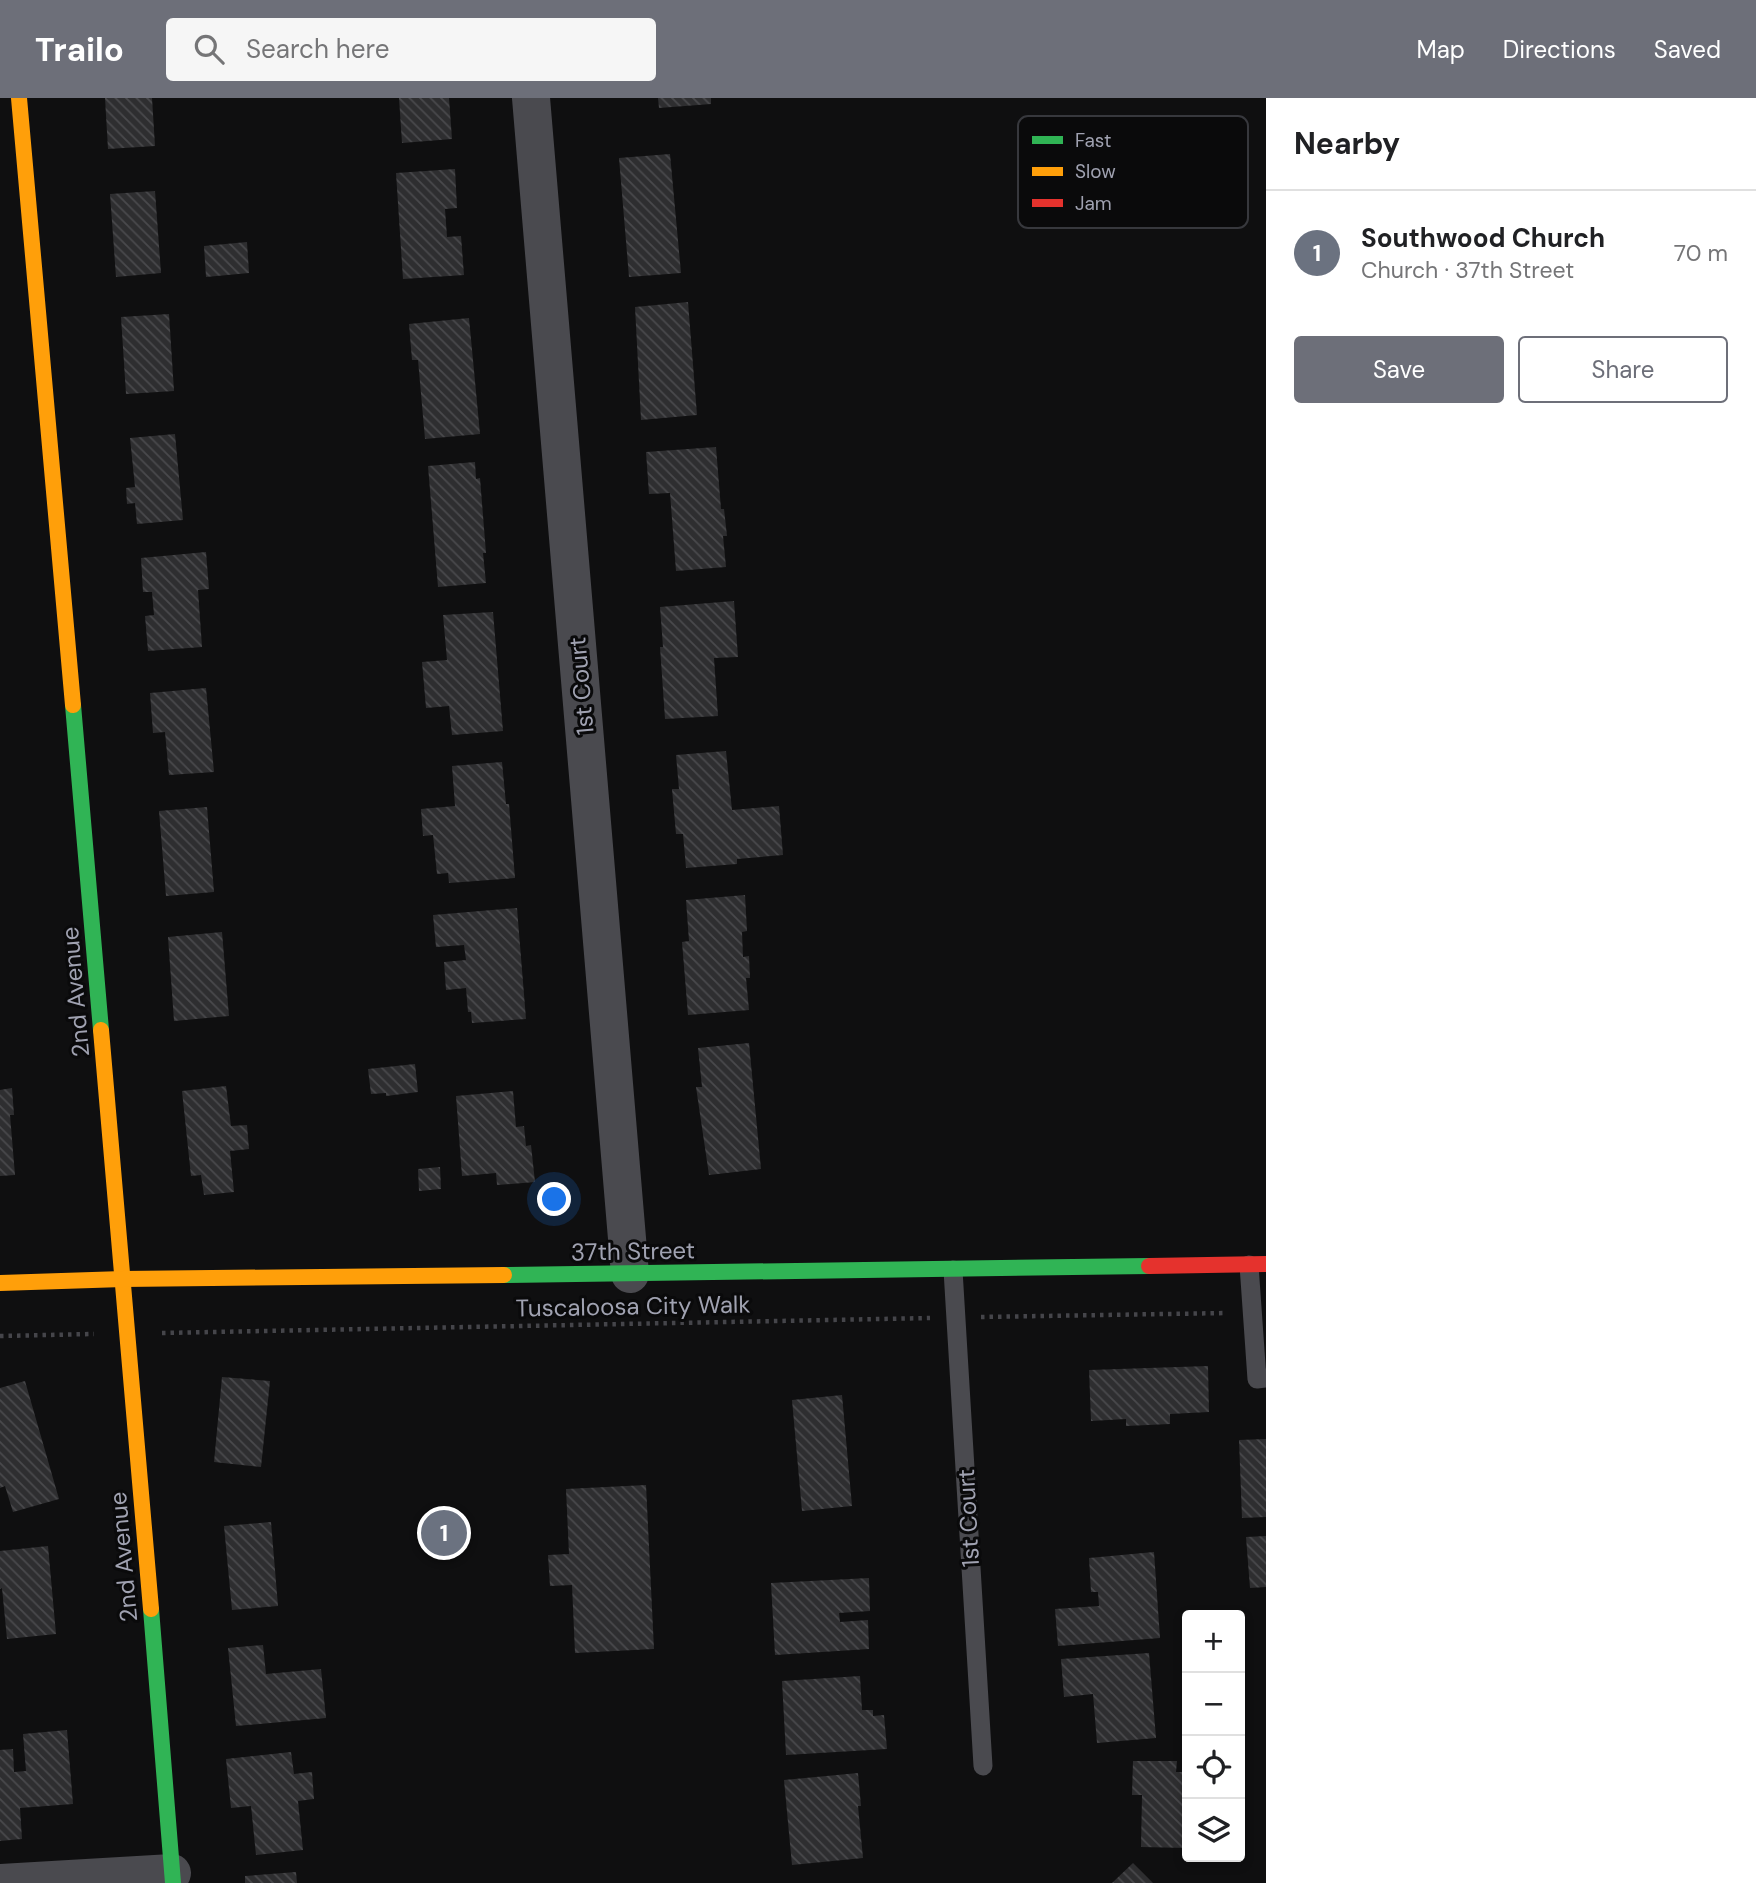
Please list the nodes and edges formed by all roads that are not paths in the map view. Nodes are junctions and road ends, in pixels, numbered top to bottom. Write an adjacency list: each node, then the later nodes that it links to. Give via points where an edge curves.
1 (19, 98): 6 (street, 2nd Avenue)
2 (531, 98): 5 (street, 1st Court)
3 (1258, 1264): 4 (street, 37th Street); 8 (lane, via 1251,1312)
4 (953, 1270): 5 (street, 37th Street); 10 (lane, 1st Court)
5 (630, 1274): 6 (street, 37th Street)
6 (123, 1279): 7 (street, 37th Street); 11 (street, 2nd Avenue)
7 (0, 1283)
8 (1259, 1336): 9 (lane, via 1257,1379)
9 (1266, 1378)
10 (983, 1766)
11 (172, 1878): 12 (street)
12 (0, 1883)

